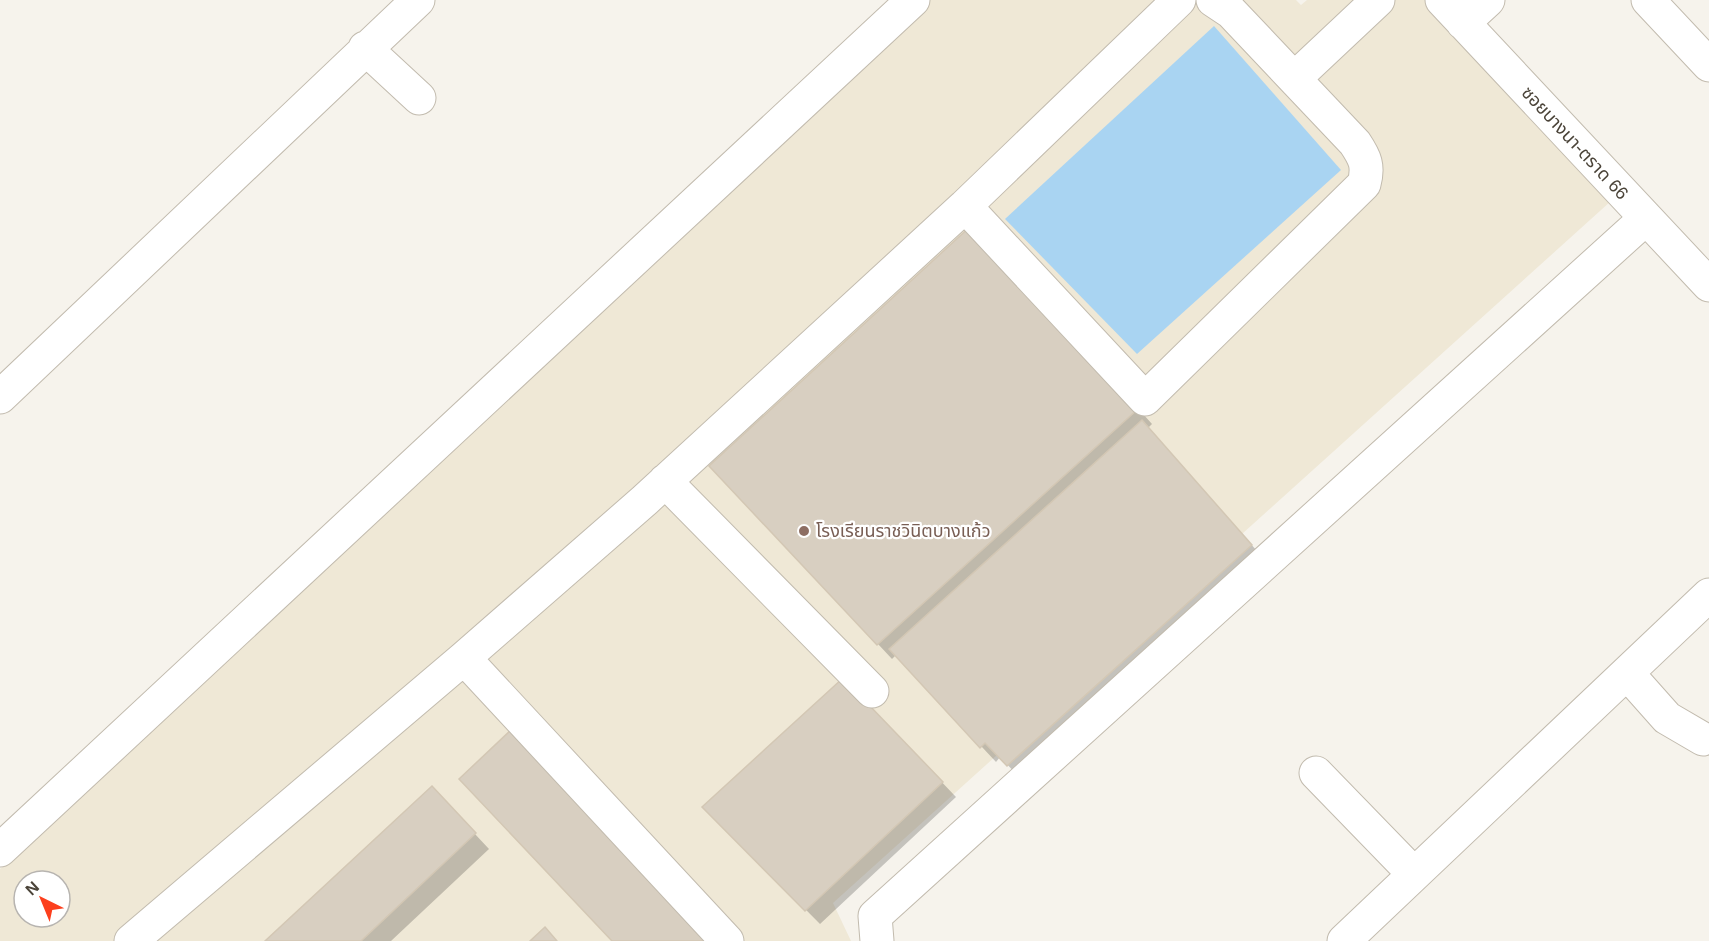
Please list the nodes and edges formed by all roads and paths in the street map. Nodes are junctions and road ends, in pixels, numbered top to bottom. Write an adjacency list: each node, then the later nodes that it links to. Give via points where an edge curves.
1 (418, 0): 9 (street)
2 (913, 0): 24 (street)
3 (1179, 0): 13 (street)
4 (1213, 0): 11 (street, via 1231,12)
5 (1378, 0): 11 (street)
6 (1488, 0): 8 (street)
7 (1648, 0): 10 (street)
8 (1453, 11): 14 (street, ซอยบางนา-ตราด 66)
9 (365, 48): 12 (street); 16 (street)
10 (1709, 65)
11 (1295, 78): 13 (street, via 1355,143 1366,161 1364,184 1145,399)
12 (419, 98)
13 (965, 206): 17 (street)
14 (1645, 219): 15 (street, ซอยบางนา-ตราด 66); 28 (street, via 875,916)
15 (1703, 268)
16 (0, 397)
17 (664, 481): 19 (street); 21 (street)
18 (1709, 595): 20 (street)
19 (464, 658): 26 (street); 27 (street)
20 (1626, 673): 22 (street, via 1667,718); 25 (street)
21 (872, 691)
22 (1703, 739)
23 (1316, 772): 25 (street)
24 (0, 850)
25 (1414, 874): 29 (street)
26 (131, 941)
27 (727, 941)
28 (877, 941)
29 (1344, 941)

